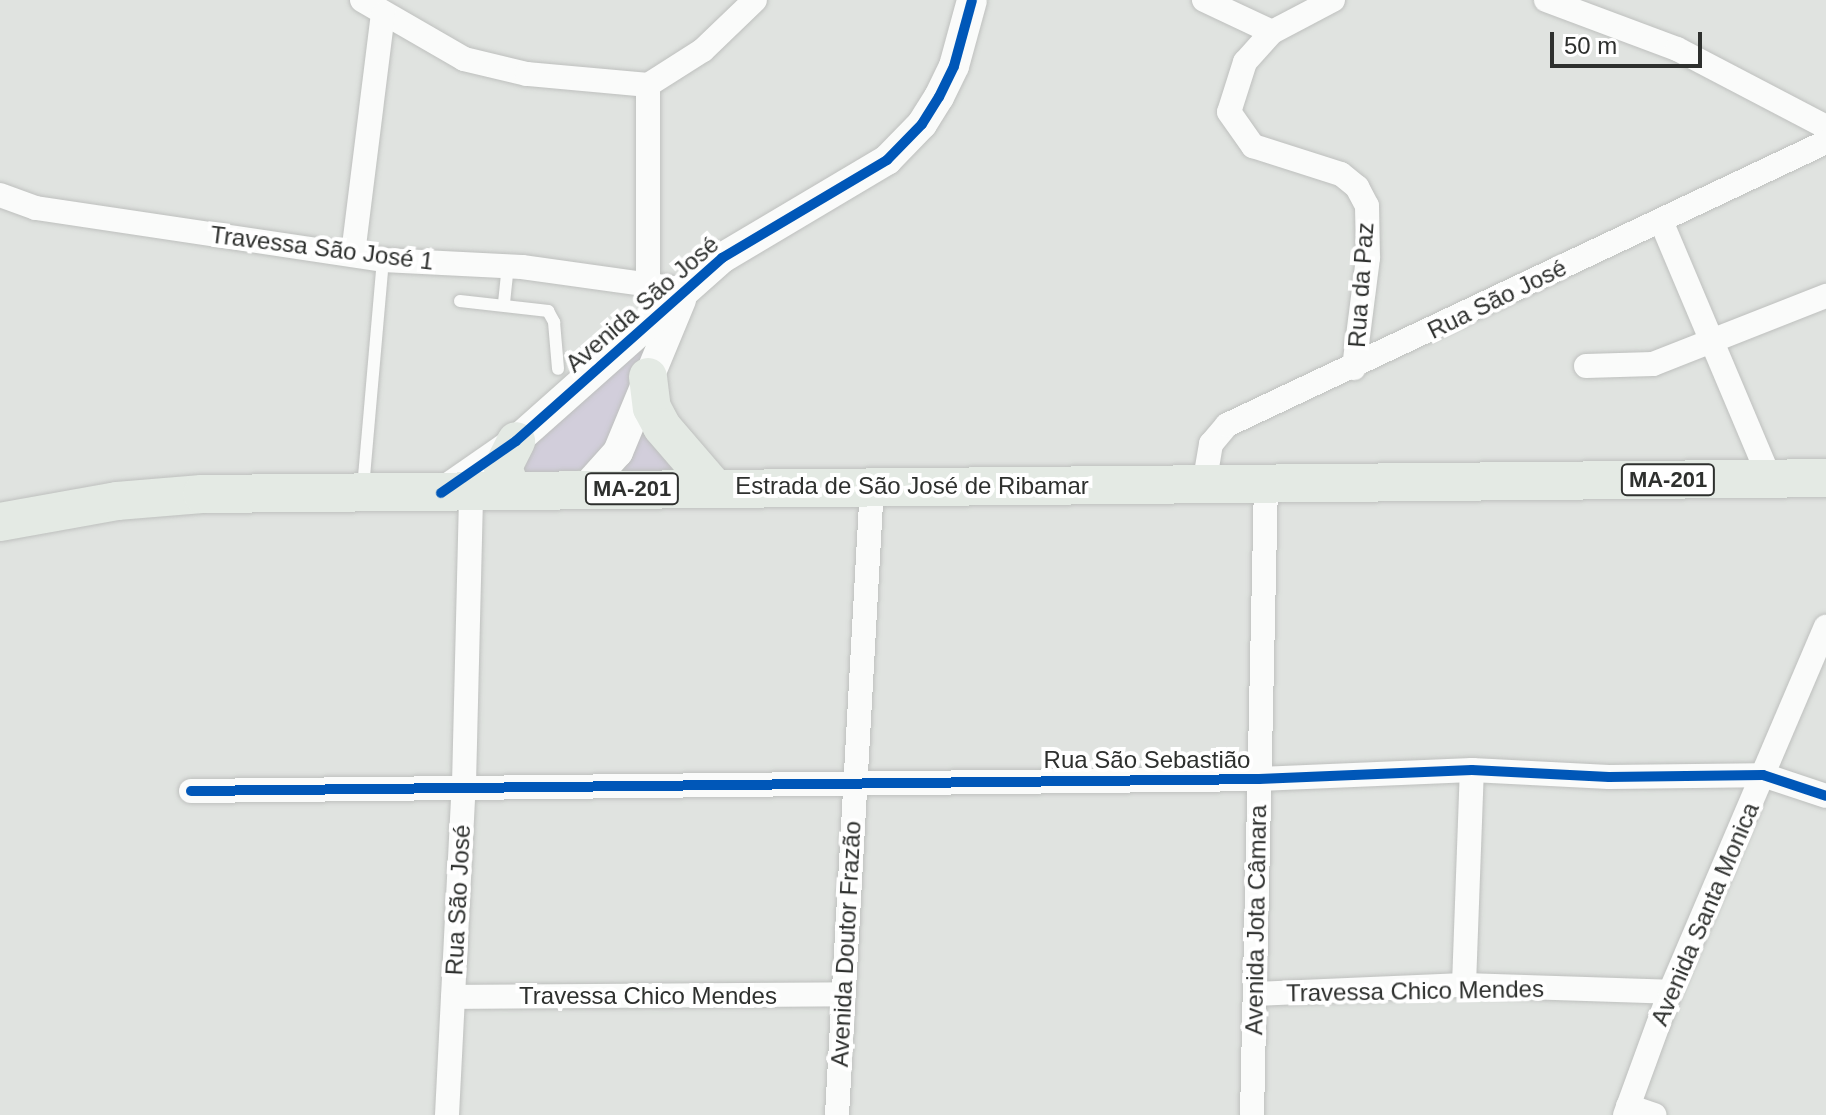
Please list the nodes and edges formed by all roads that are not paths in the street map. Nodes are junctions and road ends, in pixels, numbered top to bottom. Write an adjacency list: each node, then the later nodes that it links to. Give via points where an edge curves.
1 (362, 0): 7 (street)
2 (755, 0): 9 (street, via 703,50)
3 (972, 0): 18 (street, Avenida São José, via 954,66 928,115 905,143 865,175 730,253)
4 (1204, 0): 8 (street)
5 (1333, 0): 8 (street, Rua da Paz)
6 (1546, 0): 10 (street, via 1677,49)
7 (383, 14): 9 (street, via 436,48 486,65); 14 (street)
8 (1272, 32): 24 (street, Rua da Paz, via 1245,62 1229,112 1253,146 1341,174 1357,187 1367,206 1368,258)
9 (648, 85): 17 (street)
10 (1826, 127)
11 (1826, 142): 13 (street, Rua São José)
12 (0, 195): 14 (street, Travessa São José 1, via 36,208)
13 (1661, 221): 22 (street); 24 (street, Rua São José)
14 (353, 254): 15 (street, Travessa São José 1)
15 (383, 260): 16 (street, Travessa São José 1); 36 (lane)
16 (508, 266): 17 (street, Travessa São José 1); 21 (lane)
17 (648, 284): 18 (street, Travessa São José 1)
18 (685, 290): 26 (street, Avenida São José); 27 (street, Avenida São José)
19 (1826, 296): 22 (street)
20 (460, 301): 21 (lane)
21 (504, 303): 25 (lane, via 552,315)
22 (1713, 343): 23 (street, via 1653,364); 29 (street)
23 (1586, 366)
24 (1354, 368): 31 (street, Rua São José, via 1227,425 1211,444)
25 (558, 369)
26 (648, 377): 33 (main road, via 652,408 662,427); 35 (street, Avenida São José, via 612,463)
27 (516, 441): 34 (main road, via 503,467); 37 (street, Avenida São José)
28 (1826, 478): 29 (main road, Estrada de São José de Ribamar / MA-201)
29 (1770, 479): 32 (main road, Estrada de São José de Ribamar / MA-201)
30 (872, 485): 31 (main road, Estrada de São José de Ribamar / MA-201); 33 (main road, Estrada de São José de Ribamar / MA-201); 43 (street, Avenida Doutor Frazão)
31 (1204, 485): 32 (main road, Estrada de São José de Ribamar / MA-201)
32 (1266, 485): 42 (street, Avenida Jota Câmara)
33 (713, 486): 35 (main road, Estrada de São José de Ribamar / MA-201)
34 (512, 491): 35 (main road, Estrada de São José de Ribamar / MA-201); 37 (main road, Estrada de São José de Ribamar / MA-201)
35 (583, 491)
36 (363, 493): 37 (main road, Estrada de São José de Ribamar / MA-201); 38 (main road, Estrada de São José de Ribamar / MA-201, via 202,494)
37 (456, 493): 44 (street, Rua São José)
38 (7, 514)
39 (1826, 627): 41 (street, Avenida Santa Monica)
40 (1472, 770): 41 (street, Rua São Sebastião, via 1609,777); 42 (street, Rua São Sebastião); 47 (street)
41 (1763, 775): 46 (street, Rua São Sebastião); 48 (street, Avenida Santa Monica)
42 (1259, 779): 43 (street, Rua São Sebastião); 50 (street, Avenida Jota Câmara)
43 (855, 781): 44 (street, Rua São Sebastião); 49 (street, Avenida Doutor Frazão)
44 (464, 784): 45 (street, Rua São Sebastião); 51 (street, Rua São José)
45 (191, 791)
46 (1826, 796)
47 (1464, 985): 48 (street, Travessa Chico Mendes); 50 (street, Travessa Chico Mendes)
48 (1670, 992): 52 (street, Avenida Santa Monica)
49 (843, 994): 51 (street, Travessa Chico Mendes); 54 (street, Avenida Doutor Frazão)
50 (1255, 994): 55 (street, Avenida Jota Câmara)
51 (453, 997): 53 (street, Rua São José)
52 (1627, 1110): 56 (street)
53 (447, 1115)
54 (837, 1115)
55 (1252, 1115)
56 (1654, 1115)

